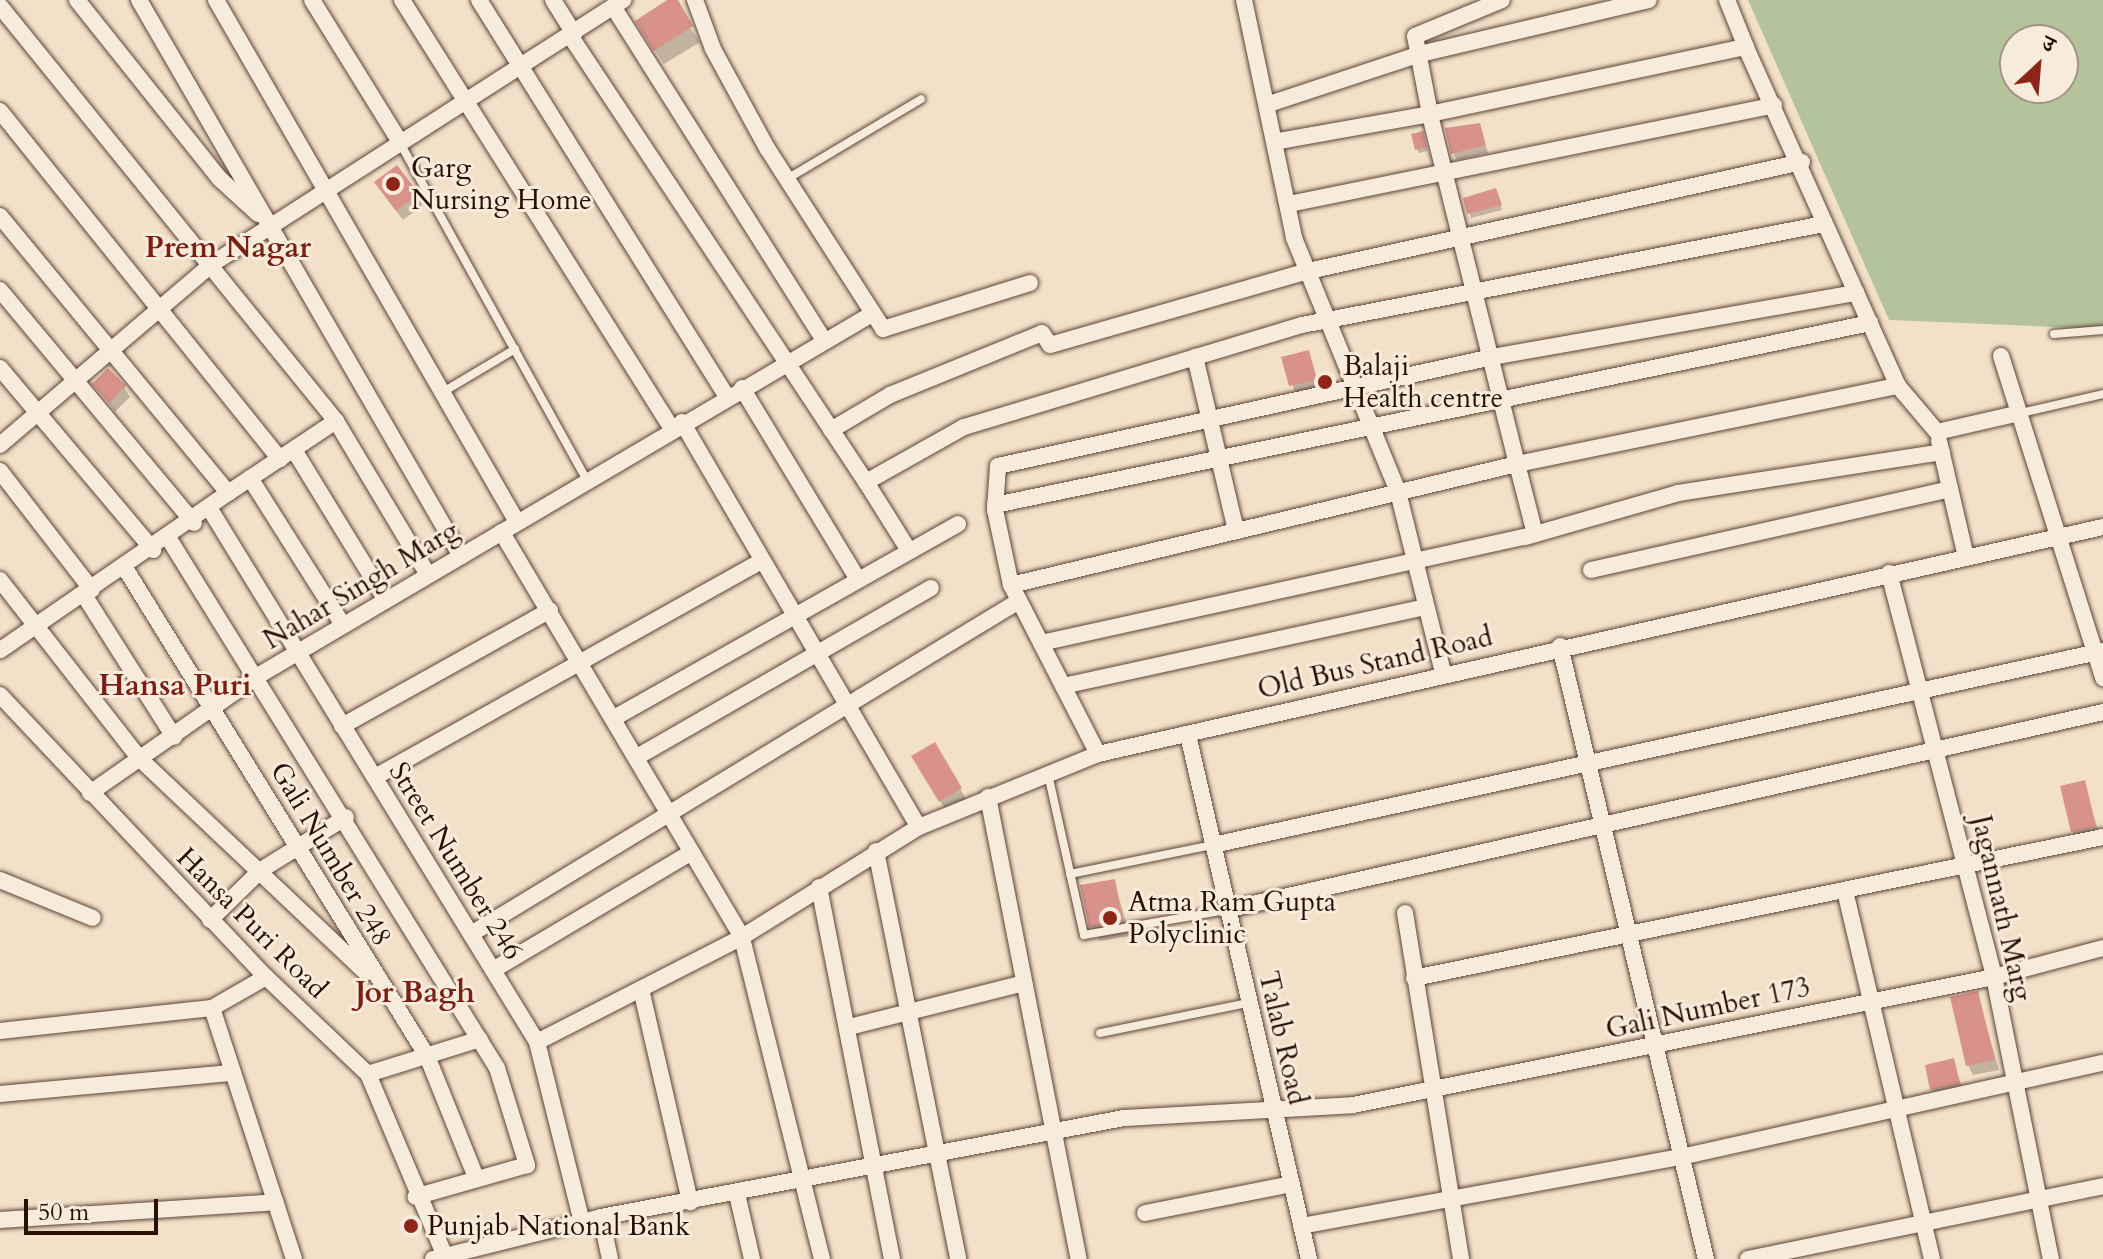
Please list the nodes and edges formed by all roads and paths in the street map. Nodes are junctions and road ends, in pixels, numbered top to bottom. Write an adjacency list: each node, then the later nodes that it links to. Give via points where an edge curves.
1 (77, 0): 34 (street, via 219,178)
2 (139, 0): 34 (street)
3 (216, 0): 30 (street)
4 (312, 0): 26 (street)
5 (402, 0): 20 (street)
6 (479, 0): 18 (street)
7 (553, 0): 15 (street)
8 (695, 0): 29 (street, via 713,49)
9 (1244, 0): 21 (street)
10 (1502, 0): 17 (street, via 1419,32 1414,41)
11 (1649, 0): 17 (street)
12 (1727, 0): 16 (street)
13 (619, 4): 15 (street); 48 (street)
14 (0, 6): 36 (street)
15 (572, 36): 18 (street); 54 (street)
16 (1746, 47): 22 (street); 24 (street)
17 (1420, 54): 21 (street); 24 (street)
18 (524, 67): 20 (street); 62 (street)
19 (921, 99): 29 (lane)
20 (466, 102): 26 (street); 68 (street)
21 (1269, 104): 25 (street)
22 (1774, 105): 27 (street); 28 (street)
23 (0, 111): 42 (street)
24 (1430, 114): 25 (street); 28 (street)
25 (1279, 141): 31 (street)
26 (400, 142): 30 (street); 49 (lane)
27 (1802, 162): 33 (street); 35 (street)
28 (1447, 176): 31 (street); 35 (street)
29 (786, 179): 43 (street)
30 (324, 191): 34 (street); 60 (street)
31 (1289, 204): 37 (street)
32 (0, 216): 50 (street)
33 (1824, 224): 40 (street); 41 (street)
34 (271, 226): 36 (street); 97 (street)
35 (1464, 238): 37 (street); 41 (street)
36 (212, 264): 42 (street); 67 (street)
37 (1304, 272): 44 (street); 70 (street, via 1050,345 1042,333 890,395)
38 (1030, 283): 43 (street, via 890,330)
39 (0, 290): 56 (street)
40 (1856, 293): 45 (street); 53 (street)
41 (1476, 296): 44 (street); 53 (street)
42 (160, 307): 50 (street); 74 (street)
43 (870, 315): 48 (street, Nahar Singh Marg)
44 (1325, 322): 52 (street); 59 (street)
45 (1870, 323): 57 (street); 63 (street)
46 (2103, 330): 47 (lane)
47 (2054, 334)
48 (824, 340): 54 (street, Nahar Singh Marg)
49 (515, 349): 60 (lane); 79 (lane)
50 (109, 350): 56 (street); 83 (street)
51 (2001, 356): 65 (street)
52 (1195, 357): 66 (street); 80 (street, via 964,427)
53 (1492, 357): 59 (street); 63 (street)
54 (783, 364): 58 (street, Nahar Singh Marg); 70 (street)
55 (0, 368): 64 (street)
56 (75, 380): 64 (street); 87 (street)
57 (1898, 386): 71 (street); 76 (street)
58 (742, 388): 62 (street, Nahar Singh Marg); 105 (street)
59 (1352, 388): 66 (street); 69 (street)
60 (443, 392): 86 (street)
61 (2103, 394): 65 (lane)
62 (726, 396): 68 (street, Nahar Singh Marg)
63 (1501, 402): 69 (street); 76 (street)
64 (37, 412): 72 (street); 96 (street)
65 (2020, 413): 71 (street); 94 (street)
66 (1210, 420): 75 (street); 84 (street, via 998,466)
67 (336, 421): 74 (street); 104 (street)
68 (677, 425): 79 (street, Nahar Singh Marg); 99 (street)
69 (1370, 426): 75 (street); 82 (street)
70 (831, 430): 80 (street)
71 (1937, 432): 73 (street)
72 (0, 445)
73 (1942, 452): 81 (street); 92 (street, via 1678,493)
74 (287, 454): 78 (street); 110 (street)
75 (1219, 459): 84 (street); 90 (street)
76 (1517, 464): 82 (street); 92 (street)
77 (0, 471): 109 (street)
78 (250, 478): 83 (street); 116 (street)
79 (586, 478): 86 (street, Nahar Singh Marg)
80 (866, 482): 95 (street)
81 (1950, 489): 98 (street); 102 (street)
82 (1398, 492): 90 (street); 100 (street)
83 (228, 493): 85 (street)
84 (995, 505): 107 (street)
85 (211, 511): 87 (street); 121 (street, Street Number 246)
86 (517, 522): 91 (street, Nahar Singh Marg)
87 (194, 523): 93 (street)
88 (958, 524): 95 (street)
89 (2103, 527): 94 (street, Old Bus Stand Road)
90 (1236, 531): 107 (street)
91 (502, 532): 97 (street, Nahar Singh Marg); 113 (street)
92 (1535, 534): 100 (street)
93 (169, 539): 96 (street); 125 (street)
94 (2056, 540): 98 (street, Old Bus Stand Road); 120 (street)
95 (908, 549): 105 (street)
96 (153, 550): 101 (street)
97 (461, 556): 104 (street, Nahar Singh Marg)
98 (1966, 557): 103 (street, Old Bus Stand Road)
99 (761, 561): 114 (street); 123 (street)
100 (1413, 562): 112 (street); 117 (street)
101 (125, 568): 109 (street); 131 (street, Gali Number 248)
102 (1591, 570)
103 (1889, 573): 118 (street, Old Bus Stand Road); 128 (street, Jagannath Marg)
104 (428, 575): 110 (street, Nahar Singh Marg)
105 (857, 578): 114 (street)
106 (0, 580): 115 (street)
107 (1011, 585): 111 (street)
108 (931, 588): 122 (street)
109 (88, 592): 115 (street); 136 (street)
110 (386, 600): 116 (street, Nahar Singh Marg)
111 (1019, 601): 117 (street); 130 (street)
112 (1425, 607): 124 (street); 127 (street)
113 (550, 610): 123 (street); 134 (street)
114 (793, 616): 122 (street); 133 (street)
115 (38, 625): 119 (street); 140 (street)
116 (343, 625): 121 (street, Nahar Singh Marg)
117 (1041, 643): 127 (street)
118 (1560, 646): 124 (street, Old Bus Stand Road); 141 (street)
119 (0, 650)
120 (2099, 651): 126 (street); 128 (street)
121 (296, 653): 125 (street, Nahar Singh Marg); 134 (street, Street Number 246)
122 (815, 655): 130 (street); 139 (street)
123 (584, 666): 133 (street); 143 (street)
124 (1443, 672): 135 (street, Old Bus Stand Road)
125 (256, 677): 131 (street, Nahar Singh Marg); 147 (street)
126 (2103, 678)
127 (1063, 686): 138 (street)
128 (1923, 691): 137 (street, Jagannath Marg); 141 (street)
129 (0, 695): 144 (street, Hansa Puri Road)
130 (843, 704): 146 (street); 149 (street)
131 (214, 709): 136 (street, Nahar Singh Marg); 152 (street, Gali Number 248)
132 (2103, 712): 137 (street)
133 (614, 718): 139 (street)
134 (342, 726): 143 (street, Street Number 246)
135 (1188, 735): 138 (street, Old Bus Stand Road); 151 (street, Talab Road)
136 (174, 737): 140 (street, Nahar Singh Marg)
137 (1937, 751): 148 (street); 155 (street, Jagannath Marg)
138 (1098, 754): 142 (street, Old Bus Stand Road)
139 (637, 757): 146 (street)
140 (140, 759): 144 (street, Nahar Singh Marg); 156 (street)
141 (1587, 766): 148 (street); 151 (street)
142 (1048, 774): 145 (street, Old Bus Stand Road); 157 (lane)
143 (375, 777): 165 (street, Street Number 246)
144 (90, 793): 164 (street, Hansa Puri Road)
145 (988, 797): 149 (street, Old Bus Stand Road); 173 (street)
146 (668, 812): 154 (street); 165 (street)
147 (346, 817): 152 (street); 183 (street)
148 (1600, 822): 161 (street); 166 (street)
149 (919, 827): 153 (street, Old Bus Stand Road)
150 (2103, 837): 155 (street)
151 (1213, 845): 157 (lane); 161 (street, Talab Road)
152 (296, 851): 156 (street); 175 (street, Gali Number 248)
153 (876, 851): 159 (street, Old Bus Stand Road); 179 (street)
154 (692, 852): 167 (street); 169 (street)
155 (1966, 868): 160 (street); 171 (street, Jagannath Marg)
156 (261, 870): 164 (street); 175 (street)
157 (1070, 874): 161 (lane, via 1084,935)
158 (0, 880): 163 (street)
159 (819, 887): 167 (street, Old Bus Stand Road); 180 (street)
160 (1845, 891): 166 (street); 176 (street)
161 (1226, 910): 177 (street, Talab Road)
162 (1405, 913): 172 (street)
163 (93, 918)
164 (210, 920): 170 (street, Hansa Puri Road)
165 (471, 934): 169 (street, Street Number 246)
166 (1627, 934): 172 (street); 185 (street)
167 (742, 937): 174 (street); 200 (street)
168 (2103, 948): 171 (street, Gali Number 173)
169 (493, 970): 184 (street, Street Number 246)
170 (266, 977): 178 (street); 189 (street, Hansa Puri Road)
171 (1994, 977): 176 (street, Gali Number 173); 190 (street, Jagannath Marg)
172 (1414, 978): 191 (street)
173 (1024, 983): 179 (street); 195 (street)
174 (641, 989): 184 (street); 208 (street)
175 (387, 994): 186 (street, Gali Number 248)
176 (1869, 1001): 185 (street, Gali Number 173); 194 (street)
177 (1248, 1003): 182 (lane); 193 (street, Talab Road)
178 (212, 1008): 181 (street); 188 (street)
179 (909, 1012): 180 (street); 196 (street)
180 (849, 1027): 198 (street)
181 (0, 1031)
182 (1100, 1033)
183 (480, 1039): 186 (street); 199 (street, via 497,1068 527,1165)
184 (537, 1042): 212 (street, Street Number 246)
185 (1654, 1046): 191 (street, Gali Number 173); 197 (street)
186 (427, 1056): 189 (street); 199 (street, Gali Number 248)
187 (2103, 1063): 190 (street)
188 (233, 1073): 192 (street); 207 (street)
189 (368, 1074): 204 (street, Hansa Puri Road)
190 (2015, 1083): 194 (street); 206 (street, Jagannath Marg)
191 (1433, 1089): 193 (street, Gali Number 173); 205 (street)
192 (0, 1094)
193 (1273, 1110): 195 (street, Gali Number 173, via 1124,1118); 201 (street, Talab Road)
194 (1895, 1112): 197 (street); 213 (street)
195 (1054, 1133): 196 (street, Gali Number 173); 222 (street)
196 (938, 1157): 198 (street, Gali Number 173); 221 (street)
197 (1681, 1157): 205 (street); 225 (street)
198 (873, 1170): 200 (street, Gali Number 173); 220 (street)
199 (476, 1177): 204 (street)
200 (808, 1181): 203 (street, Gali Number 173); 219 (street)
201 (1291, 1184): 209 (street); 214 (street, Talab Road)
202 (2103, 1186): 206 (street)
203 (737, 1194): 208 (street, Gali Number 173); 218 (street)
204 (415, 1197): 215 (street, Hansa Puri Road)
205 (1451, 1198): 214 (street); 224 (street)
206 (2039, 1200): 213 (street); 228 (street, Jagannath Marg)
207 (275, 1202): 211 (street); 216 (street)
208 (690, 1202): 210 (street, Gali Number 173)
209 (1145, 1213)
210 (601, 1217): 212 (street, Gali Number 173); 217 (street)
211 (0, 1220)
212 (582, 1222): 215 (street, Gali Number 173)
213 (1923, 1223): 226 (street); 227 (street)
214 (1301, 1226): 223 (street, Talab Road)
215 (439, 1258)
216 (294, 1259)
217 (610, 1259)
218 (752, 1259)
219 (822, 1259)
220 (892, 1259)
221 (958, 1259)
222 (1079, 1259)
223 (1309, 1259)
224 (1461, 1259)
225 (1706, 1259)
226 (1748, 1259)
227 (1932, 1259)
228 (2051, 1259)

